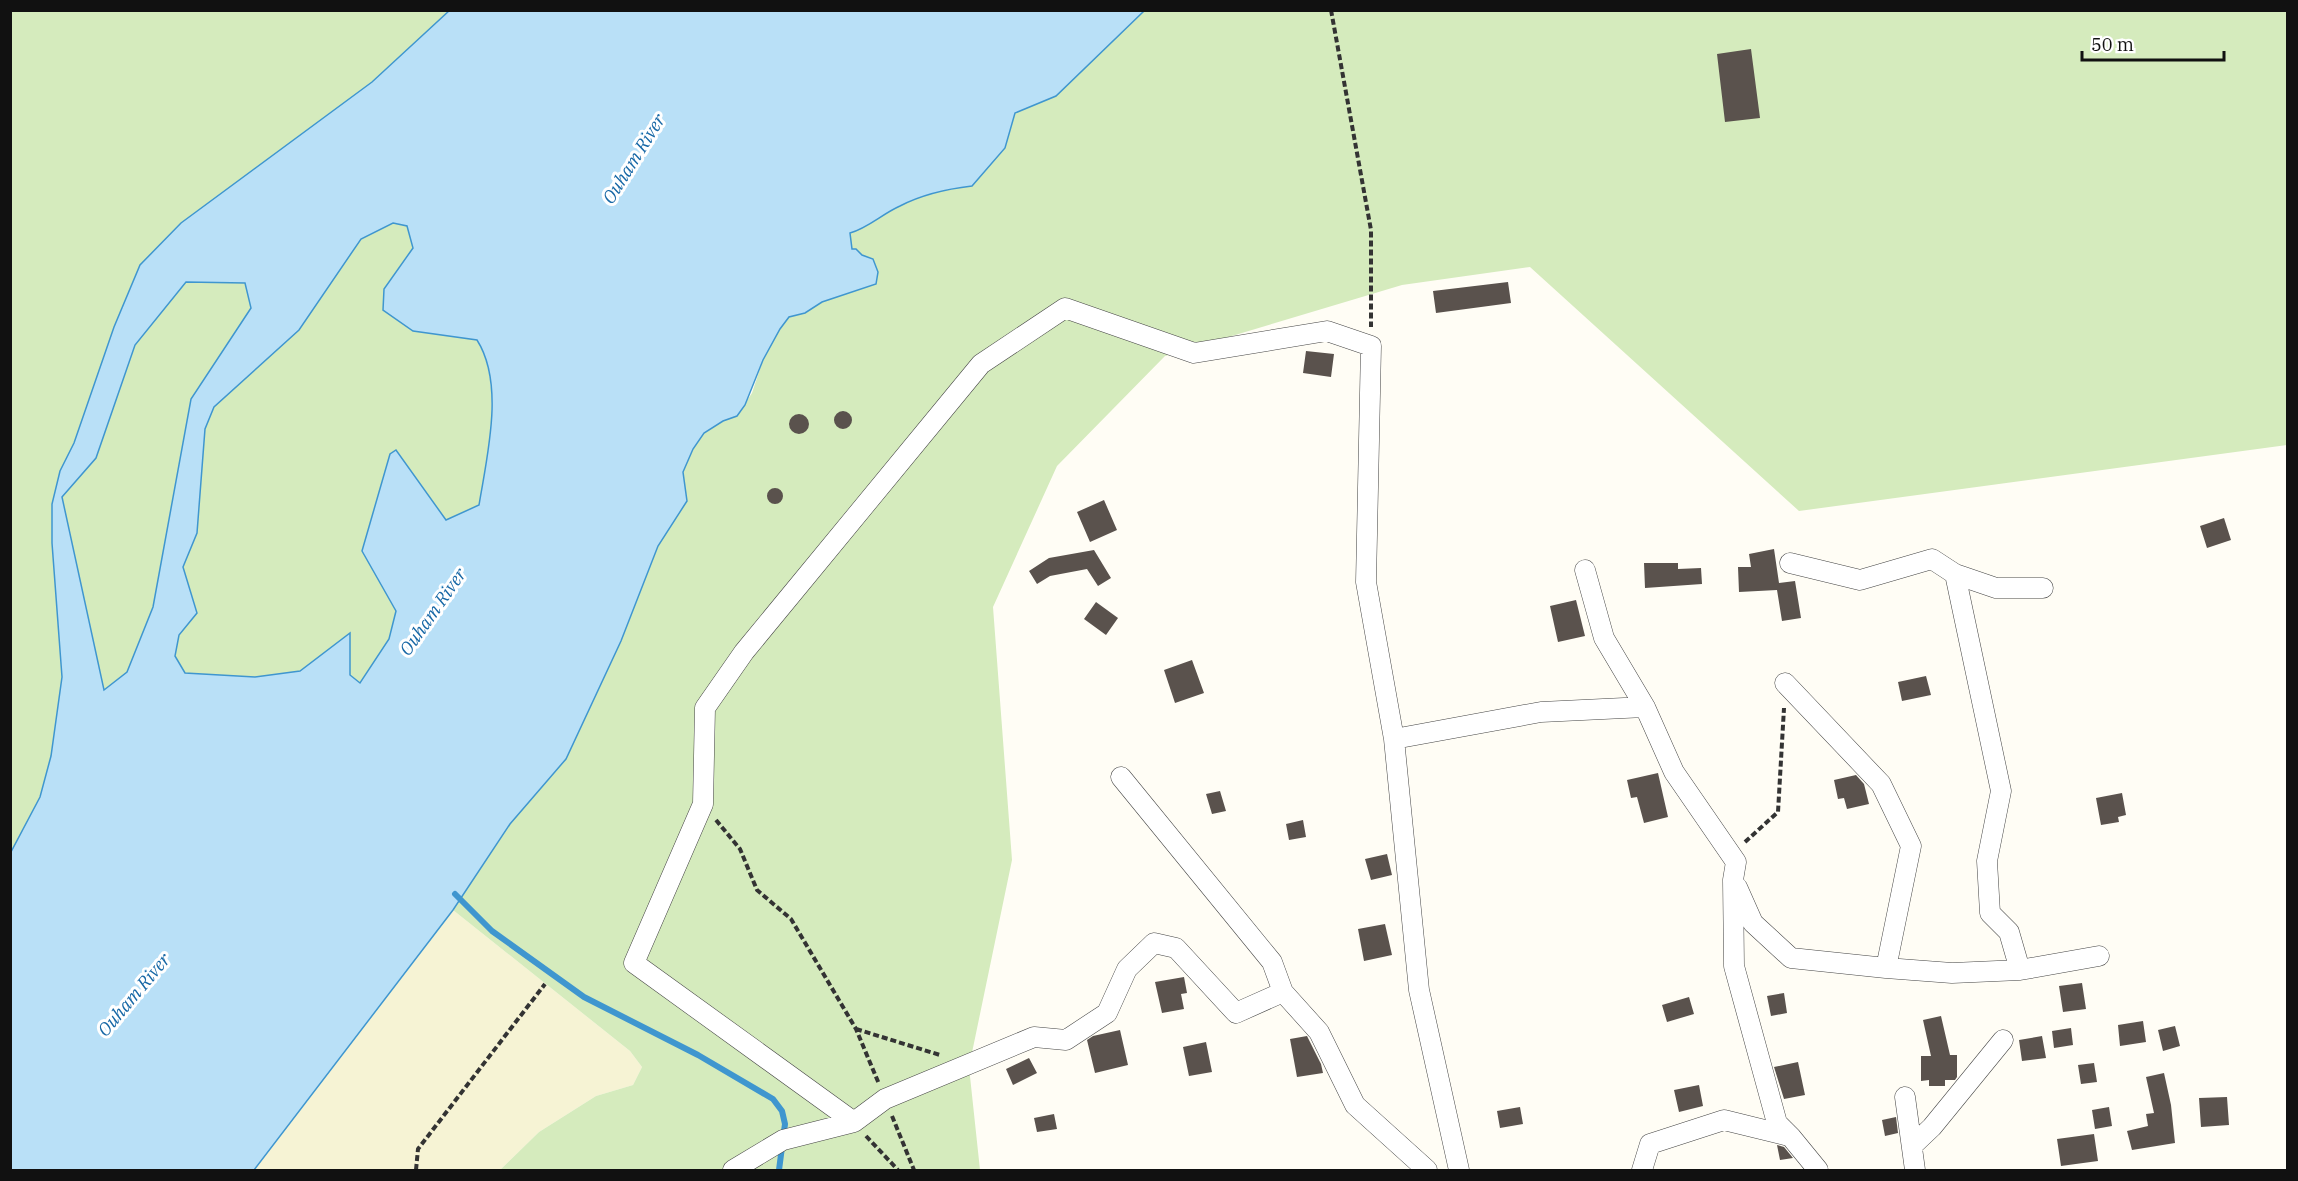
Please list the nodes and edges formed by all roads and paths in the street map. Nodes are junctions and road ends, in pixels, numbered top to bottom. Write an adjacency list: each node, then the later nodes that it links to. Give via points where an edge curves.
1 (1331, 10): 2 (path, via 1371,230)
2 (1371, 346): 9 (street, via 1366,582); 11 (street, via 1327,331 1194,353 1065,308 981,364 744,652 705,708)
3 (1790, 563): 5 (street, via 1860,580 1932,559)
4 (1585, 570): 8 (street, via 1604,638)
5 (1955, 574): 6 (street, via 1996,588); 15 (street, via 2001,791 1987,861 1990,913 2009,932)
6 (2043, 588)
7 (1785, 683): 12 (path, via 1778,812 1747,839); 14 (street, via 1881,784 1911,846)
8 (1645, 707): 9 (street, via 1541,712); 12 (street, via 1674,772)
9 (1394, 739): 31 (street, via 1419,990)
10 (1121, 777): 17 (street, via 1272,963)
11 (703, 804): 18 (path, via 741,849 758,890 791,919); 23 (street, via 634,963)
12 (1735, 871): 14 (street, via 1753,923 1791,958); 24 (street, via 1734,966 1777,1123)
13 (2099, 956): 15 (street)
14 (1886, 968): 15 (street, via 1952,973)
15 (2020, 970)
16 (545, 984): 26 (path, via 418,1149)
17 (1283, 992): 20 (street, via 1236,1013 1176,948 1154,943 1127,969 1107,1013 1066,1040 1034,1037); 30 (street, via 1319,1032 1355,1105)
18 (856, 1029): 20 (path, via 939,1055); 22 (path)
19 (2003, 1040): 25 (street)
20 (961, 1068): 22 (street)
21 (1905, 1097): 25 (street)
22 (885, 1099): 23 (street); 29 (path)
23 (854, 1122): 27 (street, via 783,1140); 28 (path)
24 (1791, 1137): 32 (street, via 1724,1120 1650,1144); 33 (street)
25 (1912, 1146): 34 (street)
26 (416, 1170)
27 (733, 1170)
28 (898, 1170)
29 (914, 1170)
30 (1427, 1170)
31 (1459, 1170)
32 (1642, 1170)
33 (1818, 1170)
34 (1915, 1170)

